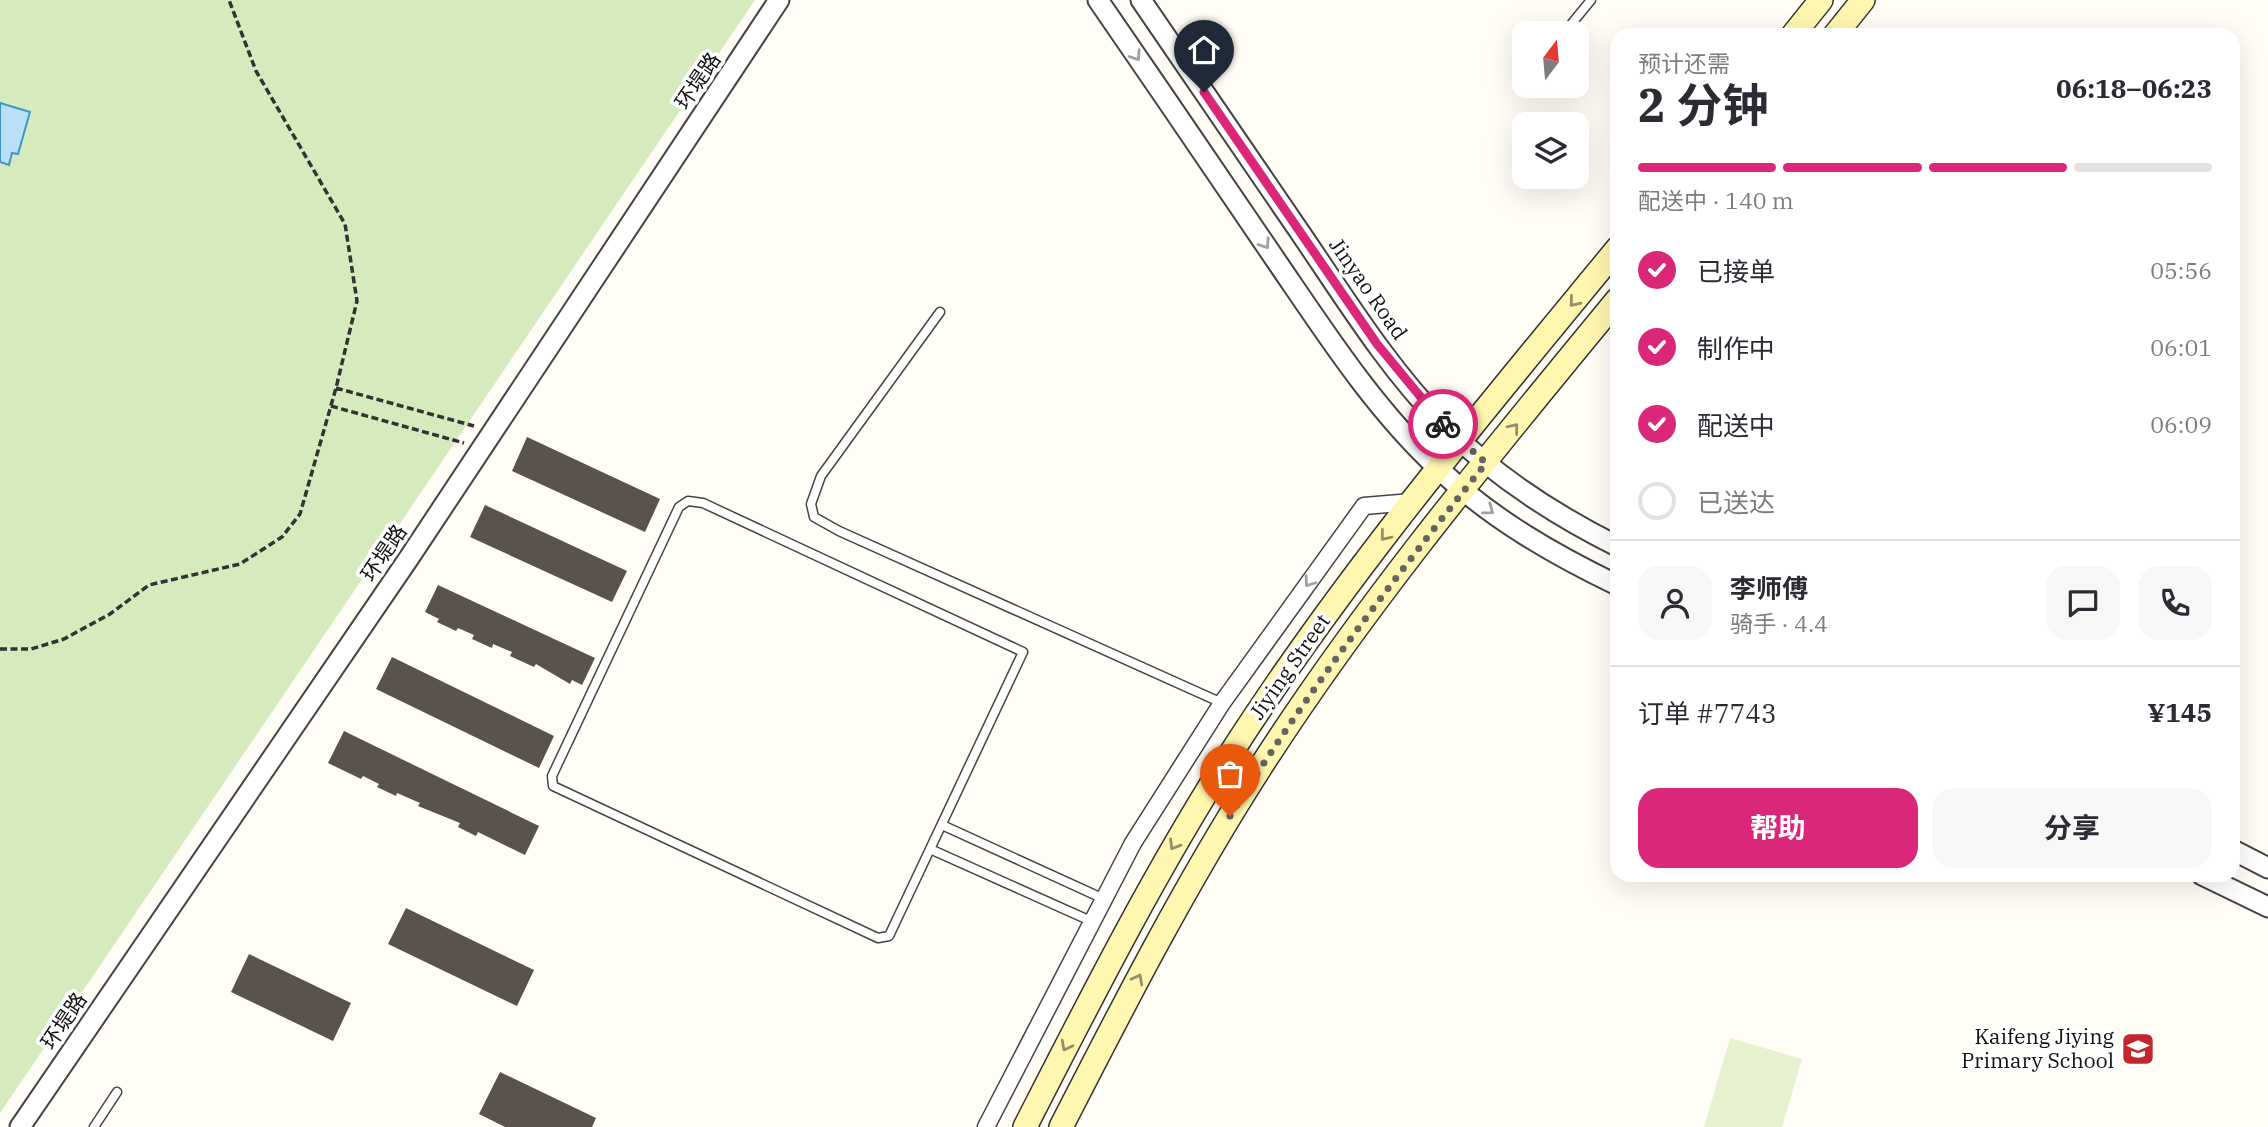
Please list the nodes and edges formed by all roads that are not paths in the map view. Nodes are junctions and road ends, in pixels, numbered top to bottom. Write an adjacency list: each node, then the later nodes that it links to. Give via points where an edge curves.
1 (779, 0): 30 (street, 环堤路, via 487,440)
2 (1098, 0): 15 (street, one-way to 15, via 1348,365)
3 (1141, 0): 13 (street, Jinyao Road, via 1377,344)
4 (1591, 0): 7 (lane)
5 (1821, 0): 8 (main road)
6 (1863, 0): 9 (main road)
7 (1574, 21)
8 (1799, 28)
9 (1841, 28)
10 (1610, 258): 13 (main road, Jiying Street, one-way to 13)
11 (1610, 309): 14 (main road, Jiying Street, one-way to 11)
12 (940, 312): 20 (lane, via 821,476 811,504 814,517)
13 (1461, 441): 14 (street, Jinyao Road); 15 (main road, Jiying Street)
14 (1486, 463): 16 (main road, Jiying Street); 18 (street, Jinyao Road, via 1538,502)
15 (1439, 469): 16 (street); 17 (main road, Jiying Street)
16 (1463, 491): 19 (street, one-way to 19, via 1519,531); 34 (main road, Jiying Street, one-way to 16, via 1178,904 1259,770 1396,575)
17 (1412, 502): 20 (street, one-way to 20, via 1364,506); 33 (main road, Jiying Street, one-way to 33, via 1277,683 1173,846)
18 (1610, 542)
19 (1610, 581)
20 (1222, 703): 26 (street, via 1133,843)
21 (942, 825): 22 (lane); 22 (lane, via 1023,652 703,503 688,501 680,507 552,776 554,786 878,938 889,936); 26 (lane)
22 (930, 849): 28 (lane)
23 (2240, 854): 24 (street)
24 (2268, 868)
25 (2217, 882): 27 (street)
26 (1104, 899): 28 (street)
27 (2268, 907)
28 (1093, 922): 32 (street)
29 (117, 1092): 31 (lane)
30 (20, 1127)
31 (94, 1127)
32 (986, 1127)
33 (1025, 1127)
34 (1061, 1127)

